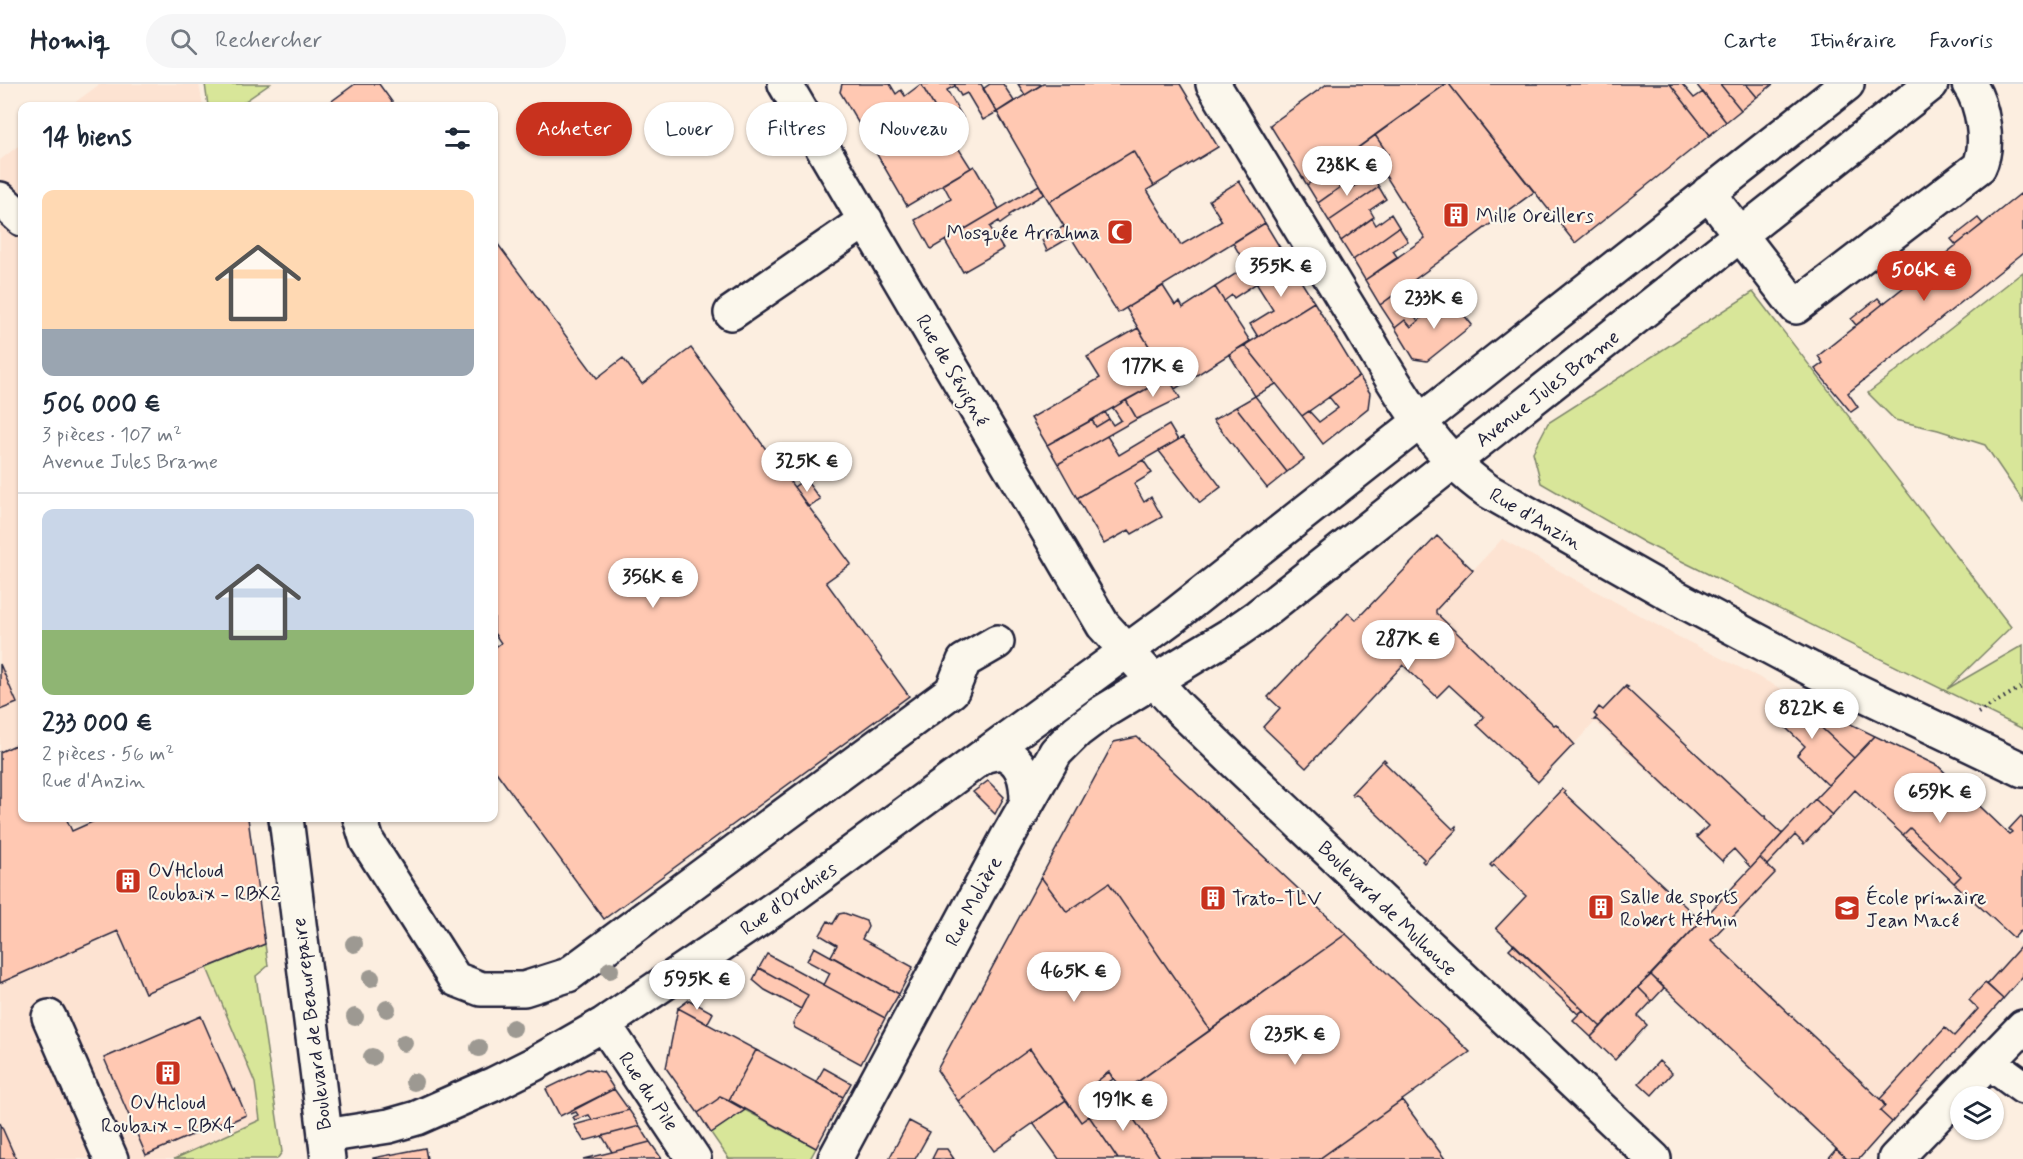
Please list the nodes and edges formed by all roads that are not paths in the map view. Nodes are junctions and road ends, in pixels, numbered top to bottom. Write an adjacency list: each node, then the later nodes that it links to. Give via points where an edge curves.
1 (785, 84): 9 (street, Rue de Sévigné)
2 (1213, 84): 12 (street, Rue d'Anzin)
3 (1847, 84): 6 (street)
4 (1931, 84): 10 (street, Avenue Jules Brame)
5 (1970, 84): 10 (street, via 1977,98 1985,141 1979,167 1796,308)
6 (1708, 193): 10 (street); 12 (street)
7 (0, 199): 8 (street)
8 (18, 215)
9 (866, 220): 11 (street); 15 (street, Rue de Sévigné, via 1095,612)
10 (1741, 235): 13 (street, Avenue Jules Brame)
11 (731, 313)
12 (1420, 420): 13 (street, Rue d'Anzin); 15 (street)
13 (1454, 461): 16 (street, Avenue Jules Brame, via 1243,627); 18 (street, Rue d'Anzin, via 1488,491 1671,594 1811,669)
14 (997, 642): 21 (street, via 964,661 952,691 568,975 524,989 481,989 455,979 367,841)
15 (1126, 651): 16 (street, Boulevard de Mulhouse); 17 (street, Rue d'Orchies)
16 (1155, 682): 19 (street, Rue Molière, via 1101,713 1064,743); 31 (street, Boulevard de Mulhouse)
17 (987, 755): 19 (street, via 1000,752 1015,760 1025,777); 23 (street, Rue d'Orchies, via 790,898)
18 (2023, 770)
19 (1027, 802): 30 (street, Rue Molière)
20 (286, 822): 27 (street, Boulevard de Beaurepaire)
21 (361, 822)
22 (49, 1017): 28 (street)
23 (604, 1023): 27 (street, Rue d'Orchies, via 494,1084 417,1118); 29 (street, Rue du Pile)
24 (2023, 1027): 25 (street)
25 (1990, 1063): 26 (street); 32 (street)
26 (2023, 1087)
27 (326, 1148)
28 (111, 1159)
29 (694, 1159)
30 (835, 1159)
31 (1654, 1159)
32 (1895, 1159)

